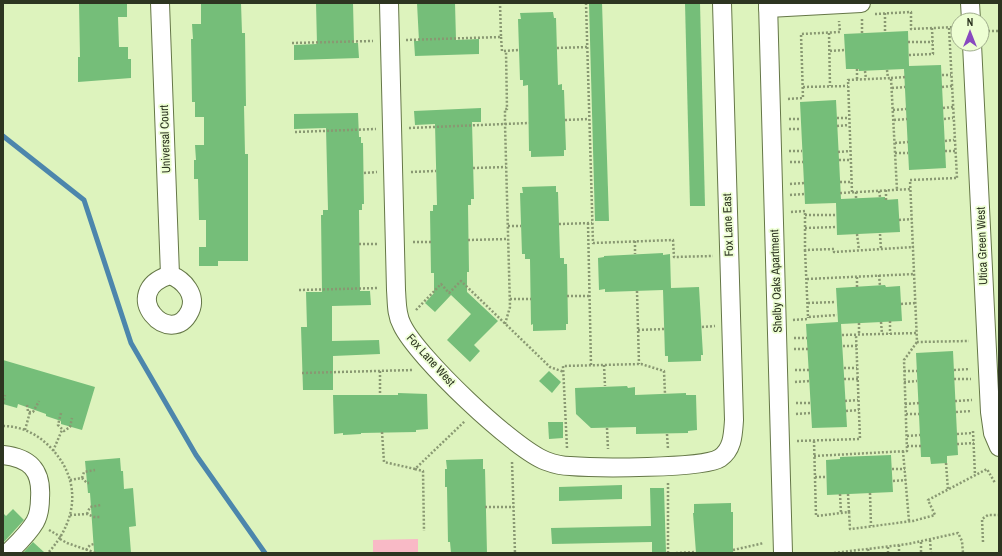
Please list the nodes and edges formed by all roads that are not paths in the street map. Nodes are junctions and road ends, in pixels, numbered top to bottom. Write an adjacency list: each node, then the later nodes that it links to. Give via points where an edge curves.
1 (160, 3): 7 (street, Universal Court)
2 (389, 3): 8 (street, Fox Lane West, via 397,307 402,325 415,345 442,376 495,424 530,452 546,461 568,466 603,467 709,462 720,458)
3 (722, 3): 8 (street, Fox Lane East, via 734,420)
4 (768, 6): 5 (street, Shelby Oaks Apartment); 12 (street, Shelby Oaks Apartment)
5 (864, 11)
6 (977, 52): 9 (street, Utica Green West, via 990,412 993,433)
7 (170, 275)
8 (730, 446)
9 (999, 447)
10 (3, 455): 11 (street, via 19,458 31,466 38,476 41,490 35,521 25,536)
11 (8, 553)
12 (783, 553)

